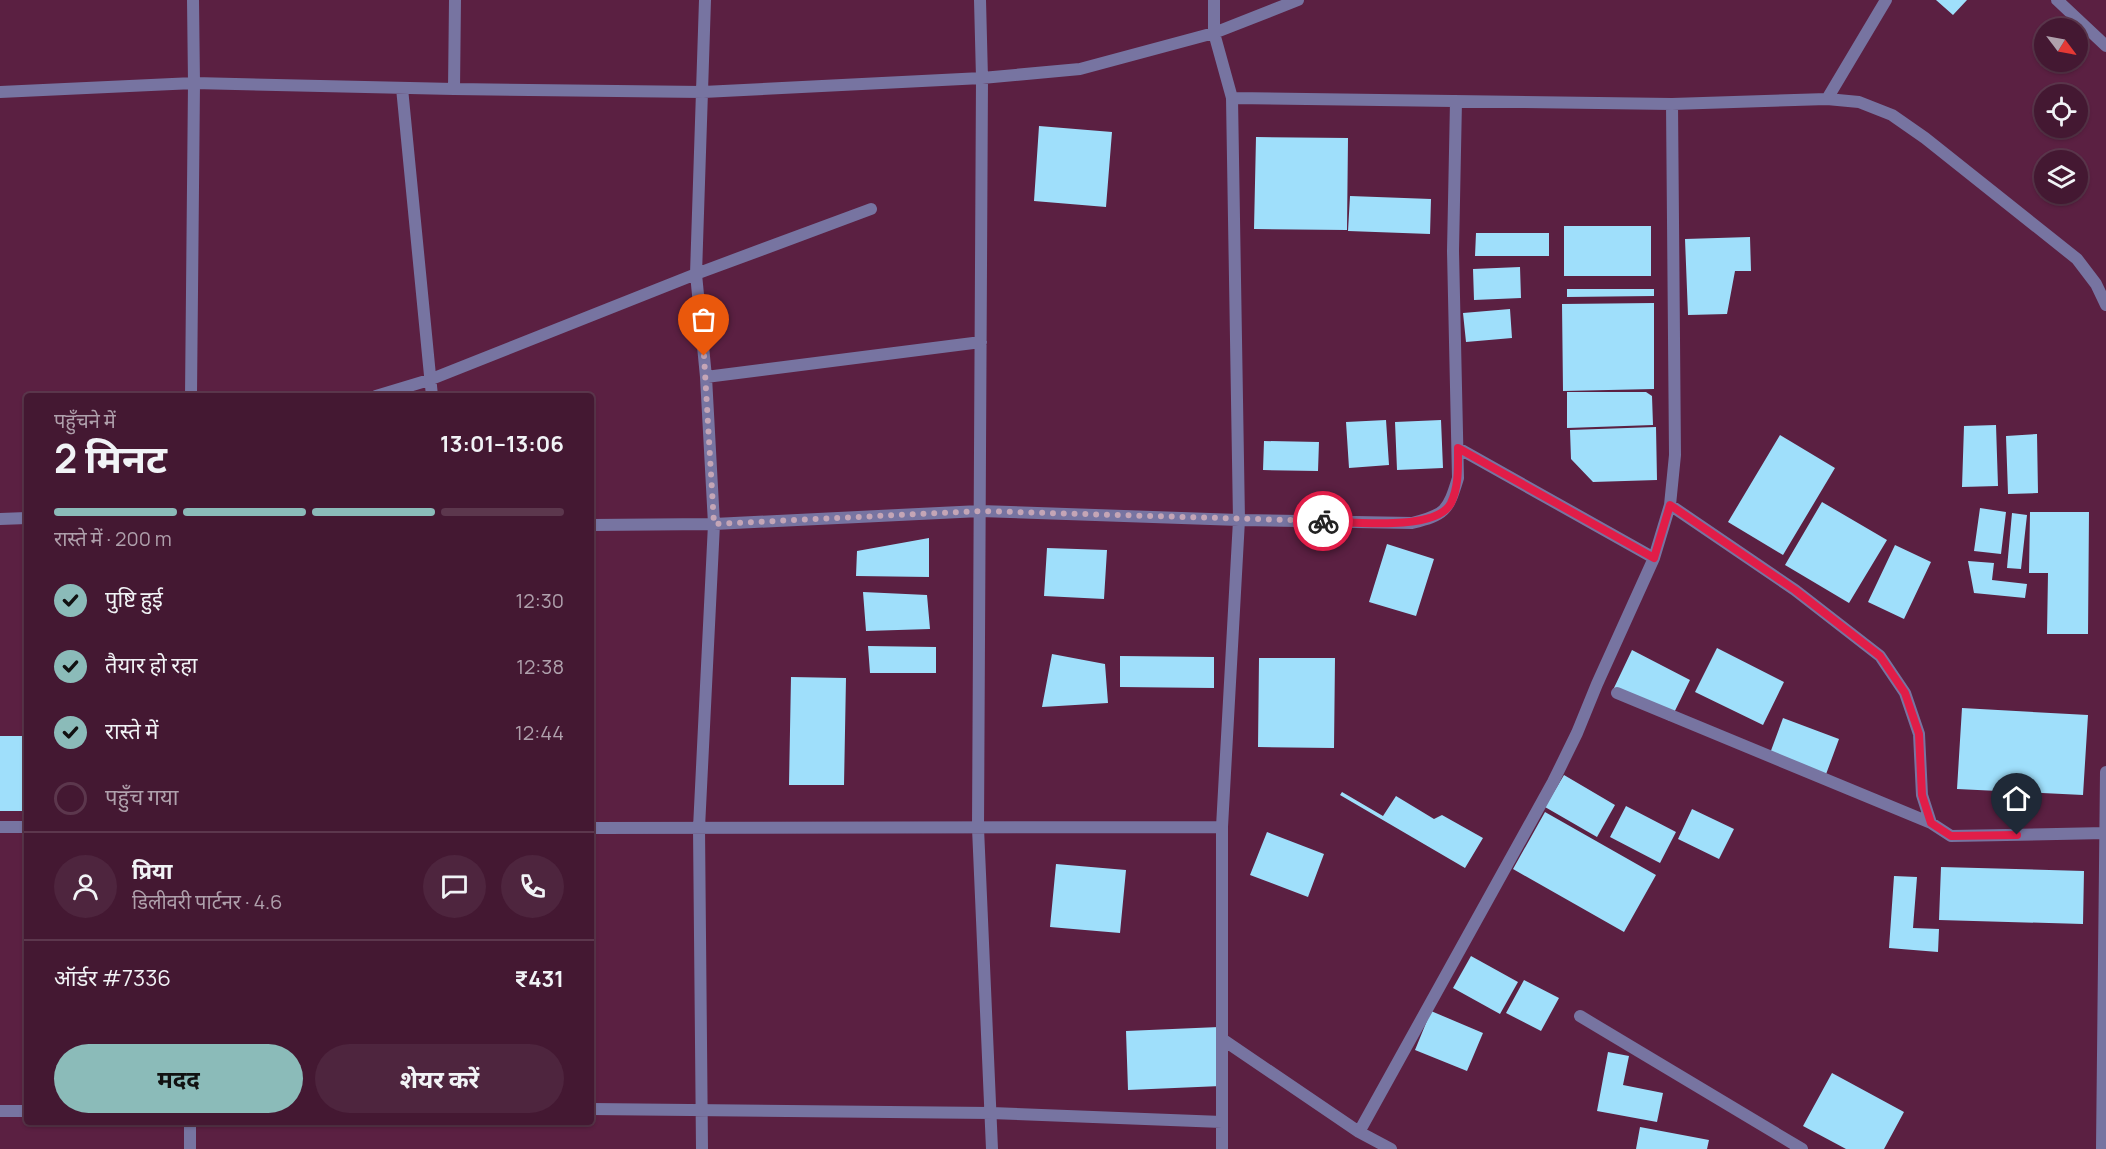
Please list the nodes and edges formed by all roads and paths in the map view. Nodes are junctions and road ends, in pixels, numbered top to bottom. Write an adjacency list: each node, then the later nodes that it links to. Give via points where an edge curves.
1 (193, 0): 12 (street)
2 (455, 0): 14 (street)
3 (705, 0): 16 (street)
4 (980, 0): 11 (street)
5 (1214, 0): 9 (street)
6 (1298, 0): 9 (street)
7 (1886, 0): 18 (street)
8 (2056, 0): 10 (street)
9 (1214, 33): 11 (street, via 1080,69); 17 (street)
10 (2106, 46)
11 (981, 78): 16 (street); 24 (street)
12 (194, 83): 13 (street); 15 (street); 27 (street)
13 (402, 88): 14 (street); 26 (street)
14 (454, 89): 16 (street)
15 (0, 92)
16 (703, 92): 22 (street)
17 (1232, 98): 19 (street); 35 (street)
18 (1827, 99): 20 (street); 23 (street, via 1859,102 1892,115 1925,138 2077,259 2097,284)
19 (1456, 101): 20 (street); 30 (street, via 1453,251)
20 (1672, 104): 31 (street, via 1675,455)
21 (872, 209): 22 (street)
22 (696, 274): 25 (street); 26 (street)
23 (2106, 305)
24 (981, 342): 25 (street); 32 (street)
25 (706, 377): 36 (street)
26 (429, 381): 28 (street); 29 (street)
27 (191, 393)
28 (387, 393)
29 (431, 393)
30 (1458, 448): 35 (street, via 1458,478 1450,504 1435,518 1412,523); 38 (street)
31 (1670, 505): 38 (street); 41 (street, via 1795,590 1880,656 1905,693 1919,734 1922,795)
32 (980, 511): 35 (street); 36 (street); 47 (street)
33 (24, 518): 34 (street)
34 (0, 519)
35 (1239, 520): 44 (street)
36 (714, 524): 37 (street); 46 (street)
37 (594, 525)
38 (1654, 558): 58 (street, via 1553,782)
39 (1617, 693): 41 (street)
40 (2106, 772): 48 (street)
41 (1931, 823): 48 (street, via 1951,836)
42 (0, 827): 43 (street)
43 (24, 827)
44 (1222, 827): 47 (street); 50 (street)
45 (594, 828): 46 (street)
46 (699, 828): 47 (street); 52 (street)
47 (978, 828): 55 (street)
48 (2105, 833): 65 (street)
49 (1581, 1016): 64 (street)
50 (1222, 1039): 56 (street); 58 (street)
51 (594, 1109): 52 (street)
52 (702, 1109): 55 (street); 60 (street)
53 (0, 1111): 54 (street)
54 (24, 1111)
55 (991, 1113): 56 (street); 61 (street)
56 (1222, 1122): 62 (street)
57 (190, 1125): 59 (street)
58 (1359, 1132): 63 (street)
59 (190, 1149)
60 (702, 1149)
61 (992, 1149)
62 (1222, 1149)
63 (1391, 1149)
64 (1802, 1149)
65 (2102, 1149)

